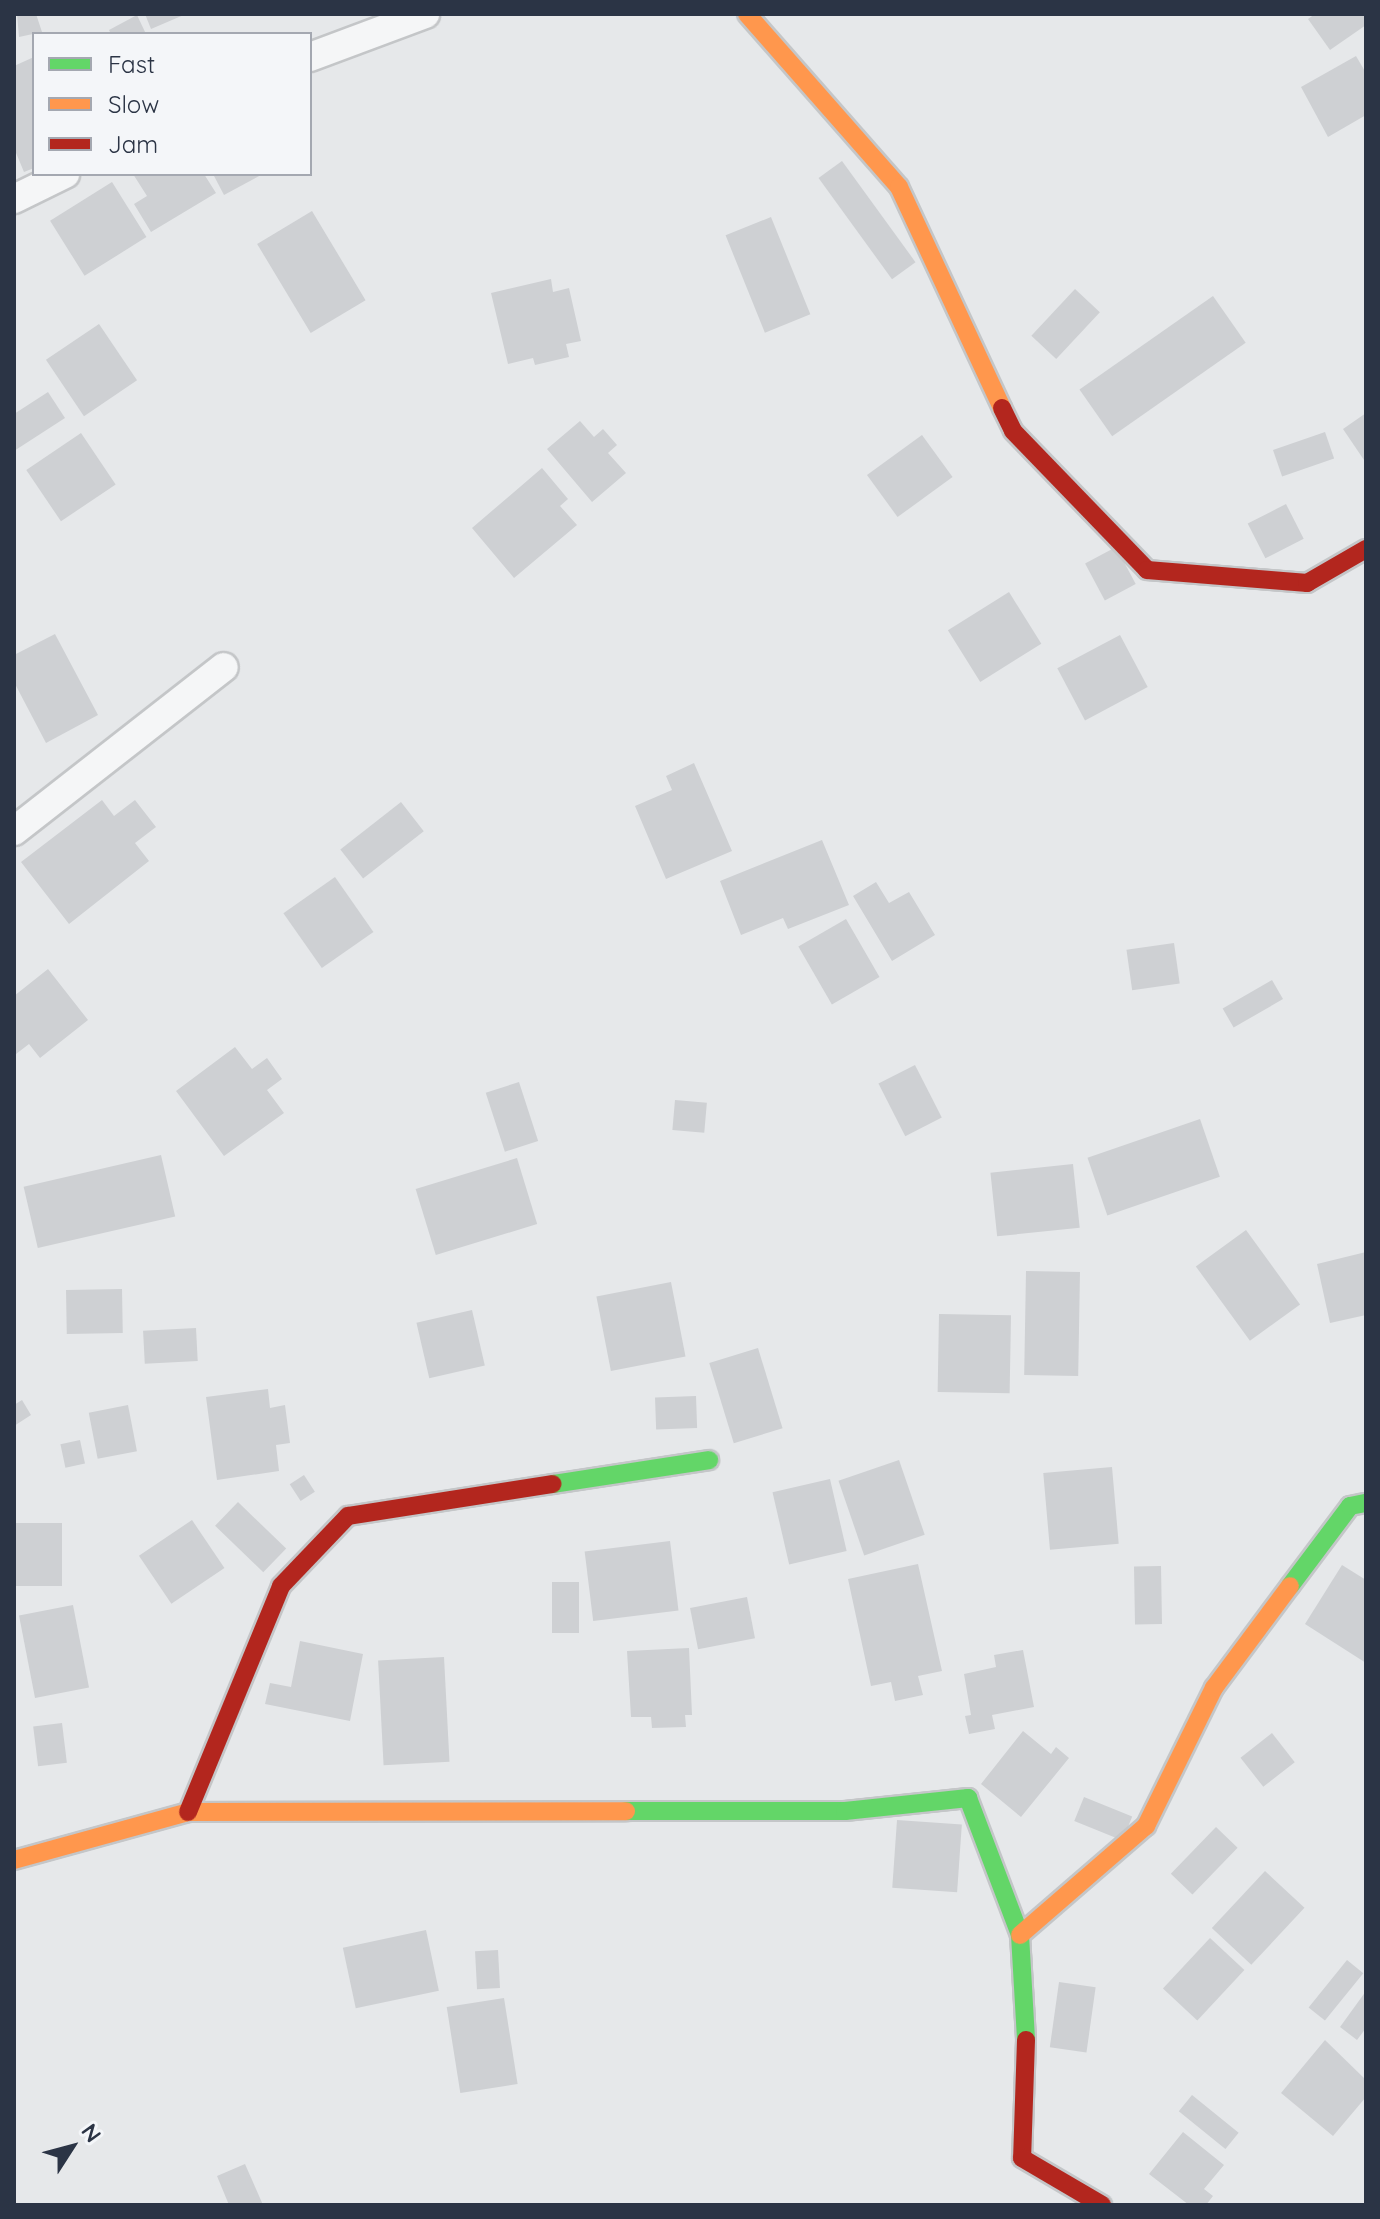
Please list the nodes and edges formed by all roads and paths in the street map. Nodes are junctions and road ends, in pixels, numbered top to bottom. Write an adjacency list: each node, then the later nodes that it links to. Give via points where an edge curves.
1 (425, 14): 3 (street)
2 (747, 14): 6 (street, via 899,187 1013,431 1147,570 1307,583)
3 (312, 56)
4 (61, 176): 5 (street)
5 (14, 199)
6 (1366, 549)
7 (224, 667): 8 (street)
8 (14, 831)
9 (709, 1460): 11 (street, via 348,1516 281,1586)
10 (1366, 1503): 13 (street, via 1350,1506 1214,1688 1146,1826)
11 (188, 1812): 12 (street); 13 (street, via 845,1811 968,1798)
12 (14, 1860)
13 (1020, 1935): 14 (street, via 1026,2047 1022,2158)
14 (1102, 2205)

